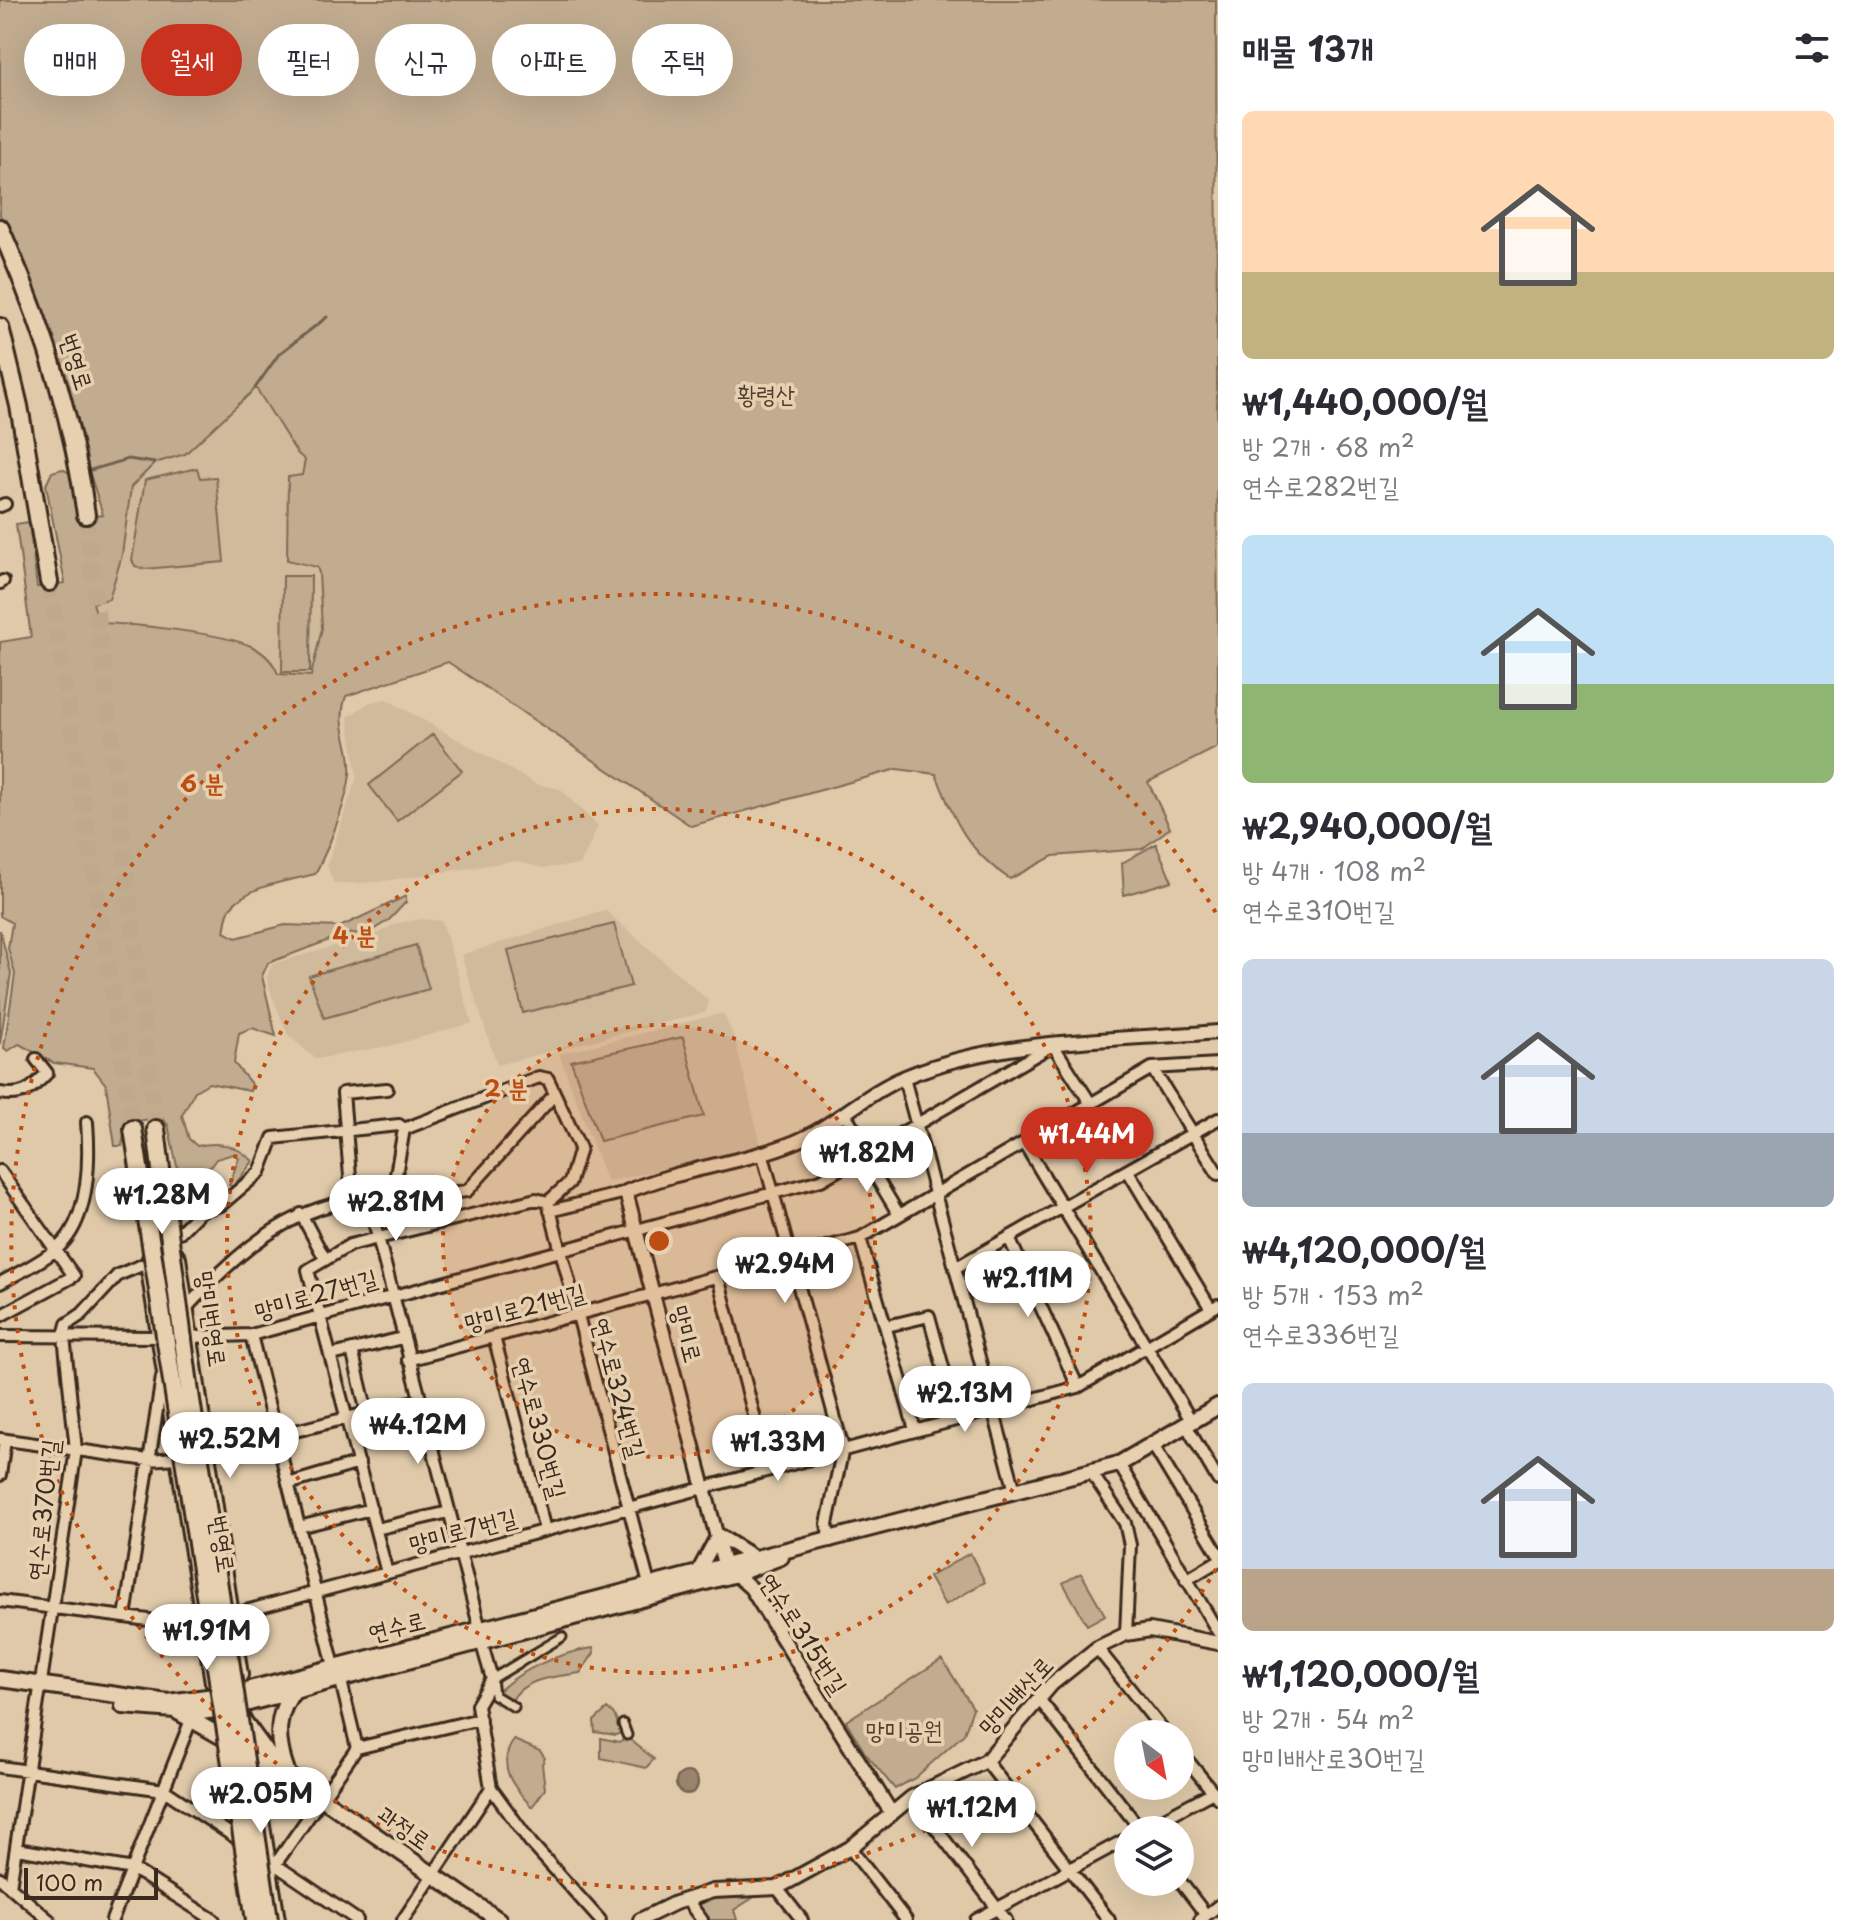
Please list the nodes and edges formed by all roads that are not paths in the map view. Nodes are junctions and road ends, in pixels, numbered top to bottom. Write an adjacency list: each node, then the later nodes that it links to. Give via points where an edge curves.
1 (0, 228): 3 (highway, 번영로, via 62,394)
2 (0, 327): 4 (highway)
3 (86, 515)
4 (49, 582)
5 (1218, 1032): 6 (street)
6 (1053, 1045): 10 (street, via 991,1052); 14 (street); 18 (street, 망미로27번길)
7 (36, 1059): 12 (street, via 47,1073 32,1089 19,1095)
8 (1218, 1064): 9 (street)
9 (1152, 1068): 14 (street, 망미로21번길); 23 (street)
10 (904, 1078): 15 (street); 18 (street)
11 (387, 1089): 22 (street, via 343,1093)
12 (0, 1093)
13 (554, 1095): 21 (street, via 548,1079 539,1077); 33 (street, via 467,1191); 36 (street, via 580,1148 570,1182)
14 (1091, 1104): 24 (street, 망미로21번길)
15 (845, 1114): 25 (street, via 795,1142); 26 (street)
16 (1218, 1119): 23 (street)
17 (87, 1122): 46 (street, via 90,1163 81,1206)
18 (916, 1124): 26 (street, 망미로27번길); 32 (street)
19 (133, 1129): 181 (highway, 번영로, bridge)
20 (156, 1129): 182 (highway, 번영로, bridge)
21 (404, 1129): 22 (street, via 399,1125); 33 (street)
22 (345, 1131): 35 (street); 40 (street, via 273,1138 260,1172 221,1205 202,1210)
23 (1193, 1134): 28 (street); 29 (street)
24 (1024, 1143): 32 (street, 망미로21번길); 37 (street)
25 (762, 1152): 30 (street, via 665,1175); 31 (street)
26 (866, 1154): 31 (street, 망미로27번길, via 821,1180); 39 (street)
27 (0, 1171): 46 (street)
28 (1128, 1171): 37 (street); 56 (street)
29 (1218, 1174)
30 (626, 1192): 36 (street); 41 (street, 망미로)
31 (773, 1194): 41 (street, 망미로27번길); 47 (street)
32 (935, 1194): 39 (street, 망미로21번길); 50 (street)
33 (392, 1197): 34 (street)
34 (368, 1199): 35 (street); 42 (street)
35 (352, 1200): 38 (street)
36 (549, 1206): 42 (street, via 536,1199); 45 (street, 연수로324번길)
37 (1062, 1208): 44 (street); 68 (street)
38 (301, 1214): 48 (street); 55 (street, via 230,1260)
39 (899, 1215): 43 (street, 망미로21번길)
40 (180, 1232)
41 (636, 1232): 45 (street, 망미로27번길); 54 (street, 망미로)
42 (377, 1238): 48 (street); 53 (street)
43 (860, 1238): 47 (street, 망미로21번길); 60 (street)
44 (1009, 1238): 50 (street); 73 (street)
45 (560, 1249): 53 (street, 망미로27번길); 58 (street, 연수로324번길)
46 (57, 1250): 52 (street); 59 (street, via 74,1276)
47 (790, 1257): 51 (street, 망미로21번길); 85 (street)
48 (325, 1259): 57 (street, via 308,1270)
49 (147, 1263): 55 (street, 망미번영로, via 150,1256 176,1253); 63 (street, 망미번영로, via 118,1275 67,1324); 64 (street)
50 (955, 1268): 76 (street)
51 (718, 1277): 54 (street, 망미로21번길); 92 (street)
52 (0, 1283)
53 (391, 1295): 57 (street, 망미로27번길); 67 (street)
54 (653, 1295): 58 (street, 망미로21번길); 97 (street, 망미로)
55 (187, 1307): 65 (street, 망미번영로)
56 (1214, 1307): 68 (street, 망미로7번길)
57 (322, 1315): 61 (street, 망미로27번길); 70 (street)
58 (578, 1315): 66 (street, 망미로21번길); 99 (street, 연수로324번길)
59 (0, 1316)
60 (887, 1326): 79 (street, via 929,1316); 81 (street)
61 (251, 1335): 65 (street, 망미로27번길); 82 (street)
62 (0, 1336): 63 (street)
63 (64, 1336): 64 (street); 86 (street, 연수로370번길)
64 (158, 1337): 72 (street)
65 (191, 1337): 87 (street, 망미번영로)
66 (494, 1337): 71 (street, 망미로21번길); 104 (street, 연수로330번길)
67 (402, 1338): 69 (street); 71 (street)
68 (1145, 1347): 73 (street, 망미로7번길); 80 (street)
69 (352, 1350): 70 (street); 77 (street)
70 (332, 1355): 78 (street)
71 (408, 1360): 74 (street)
72 (163, 1371): 88 (street); 89 (street)
73 (1078, 1387): 76 (street, 망미로7번길)
74 (418, 1400): 77 (street); 101 (street)
75 (1218, 1407): 80 (main road, 연수로)
76 (993, 1409): 79 (street, 망미로7번길); 98 (street)
77 (367, 1413): 78 (street)
78 (347, 1418): 82 (street); 90 (street)
79 (957, 1418): 81 (street, 망미로7번길)
80 (1189, 1423): 84 (main road, 연수로); 95 (street)
81 (915, 1430): 85 (street, 망미로7번길)
82 (276, 1436): 87 (street); 96 (street)
83 (2, 1440): 86 (street); 94 (street)
84 (1153, 1445): 91 (main road, 연수로); 109 (street)
85 (843, 1448): 92 (street, 망미로7번길); 106 (street, via 827,1524)
86 (76, 1450): 89 (street); 120 (street, 연수로370번길)
87 (208, 1453): 121 (street, 망미번영로)
88 (177, 1458): 89 (street); 123 (street)
89 (148, 1460): 122 (street)
90 (359, 1463): 96 (street); 100 (street)
91 (1119, 1464): 93 (main road, 연수로); 116 (street)
92 (768, 1469): 97 (street, 망미로7번길)
93 (1091, 1472): 98 (main road, 연수로); 125 (street, via 1125,1523 1130,1545)
94 (0, 1475)
95 (1218, 1480)
96 (288, 1484): 102 (street)
97 (705, 1485): 99 (street, 망미로7번길); 105 (street, 망미로)
98 (1015, 1491): 106 (main road, 연수로)
99 (629, 1507): 104 (street, 망미로7번길); 117 (street, 연수로324번길)
100 (371, 1509): 102 (street); 103 (street)
101 (449, 1512): 103 (street); 108 (street)
102 (299, 1527): 118 (street)
103 (376, 1529): 114 (street)
104 (545, 1530): 108 (street, 망미로7번길)
105 (718, 1535): 110 (street); 112 (street, 망미로); 113 (street)
106 (830, 1541): 107 (main road, 연수로)
107 (800, 1549): 110 (main road, 연수로); 115 (main road, 연수로)
108 (460, 1552): 114 (street, 망미로7번길); 126 (street)
109 (1218, 1553)
110 (752, 1556): 112 (main road, 연수로)
111 (1218, 1561): 116 (street)
112 (724, 1564): 113 (main road, 연수로); 115 (street, 연수로315번길)
113 (698, 1572): 117 (main road, 연수로)
114 (387, 1573): 118 (street, 망미로7번길)
115 (736, 1574): 126 (main road, 연수로); 157 (street, 연수로315번길, via 751,1588)
116 (1186, 1580): 124 (street)
117 (649, 1584): 126 (main road, 연수로)
118 (315, 1592): 121 (street, 망미로7번길); 130 (street)
119 (0, 1601): 120 (street)
120 (53, 1608): 122 (street); 135 (street, 연수로370번길)
121 (231, 1615): 137 (street, 망미번영로, via 241,1675)
122 (125, 1617): 123 (street)
123 (203, 1627): 137 (street, via 212,1682)
124 (1218, 1632)
125 (1126, 1634): 128 (street, 망미배산로, via 1150,1630); 129 (street, 망미배산로)
126 (480, 1635): 130 (main road, 연수로); 132 (street)
127 (562, 1637): 132 (street)
128 (1218, 1643)
129 (1097, 1648): 136 (street, 망미배산로); 141 (street)
130 (337, 1671): 134 (main road, 연수로); 137 (main road, 연수로); 145 (street)
131 (0, 1679): 135 (main road, 연수로)
132 (492, 1679): 138 (street, via 494,1695); 140 (street, via 477,1705)
133 (0, 1688): 135 (main road, 연수로)
134 (297, 1688): 137 (main road, 연수로); 151 (main road, via 279,1725 279,1749)
135 (42, 1691): 137 (main road, 연수로, via 168,1702); 139 (main road, 연수로); 150 (street, 연수로370번길)
136 (1039, 1699): 146 (street, 망미배산로); 158 (street)
137 (232, 1700): 139 (main road, 연수로); 151 (main road, 과정로, via 266,1753)
138 (514, 1707)
139 (184, 1716): 143 (main road); 153 (street)
140 (480, 1719): 145 (street); 152 (street)
141 (1155, 1720)
142 (623, 1724): 144 (street)
143 (219, 1735): 147 (main road); 160 (street)
144 (627, 1735)
145 (357, 1748): 156 (street)
146 (986, 1761): 155 (street, 망미배산로); 166 (street)
147 (265, 1762): 151 (main road); 164 (street, via 254,1769)
148 (0, 1767): 150 (street)
149 (1194, 1768): 154 (street)
150 (29, 1771): 153 (street); 163 (street, 연수로370번길)
151 (288, 1775): 156 (main road, 과정로)
152 (491, 1788): 167 (street); 187 (street, via 531,1843)
153 (164, 1790): 160 (street); 165 (street)
154 (1216, 1795): 159 (street)
155 (912, 1797): 157 (street, 망미배산로); 175 (street)
156 (323, 1799): 164 (street); 167 (main road, 과정로)
157 (892, 1814): 162 (street, 망미배산로)
158 (1131, 1816)
159 (1172, 1816)
160 (235, 1837): 164 (street); 169 (street)
161 (1114, 1845): 166 (street)
162 (850, 1848): 171 (street, 망미배산로); 191 (street)
163 (17, 1849): 165 (street); 170 (street, 연수로370번길)
164 (272, 1865): 169 (street); 183 (street); 184 (street)
165 (133, 1869): 178 (street); 179 (street)
166 (1070, 1869): 175 (street); 194 (street)
167 (433, 1876): 185 (street); 186 (main road, 과정로)
168 (0, 1878): 170 (street)
169 (241, 1883): 180 (street)
170 (10, 1887): 177 (street)
171 (777, 1888): 173 (street, 망미배산로, via 713,1891); 190 (street)
172 (1190, 1896): 176 (street)
173 (686, 1899): 188 (street, 망미배산로); 189 (street)
174 (1218, 1906): 176 (street)
175 (997, 1909): 192 (street); 193 (street)
176 (1203, 1917)
177 (49, 1920)
178 (112, 1920)
179 (214, 1920)
180 (247, 1920)
181 (255, 1920)
182 (269, 1920)
183 (278, 1920)
184 (357, 1920)
185 (403, 1920)
186 (499, 1920)
187 (600, 1920)
188 (640, 1920)
189 (702, 1920)
190 (802, 1920)
191 (906, 1920)
192 (976, 1920)
193 (1006, 1920)
194 (1109, 1920)

